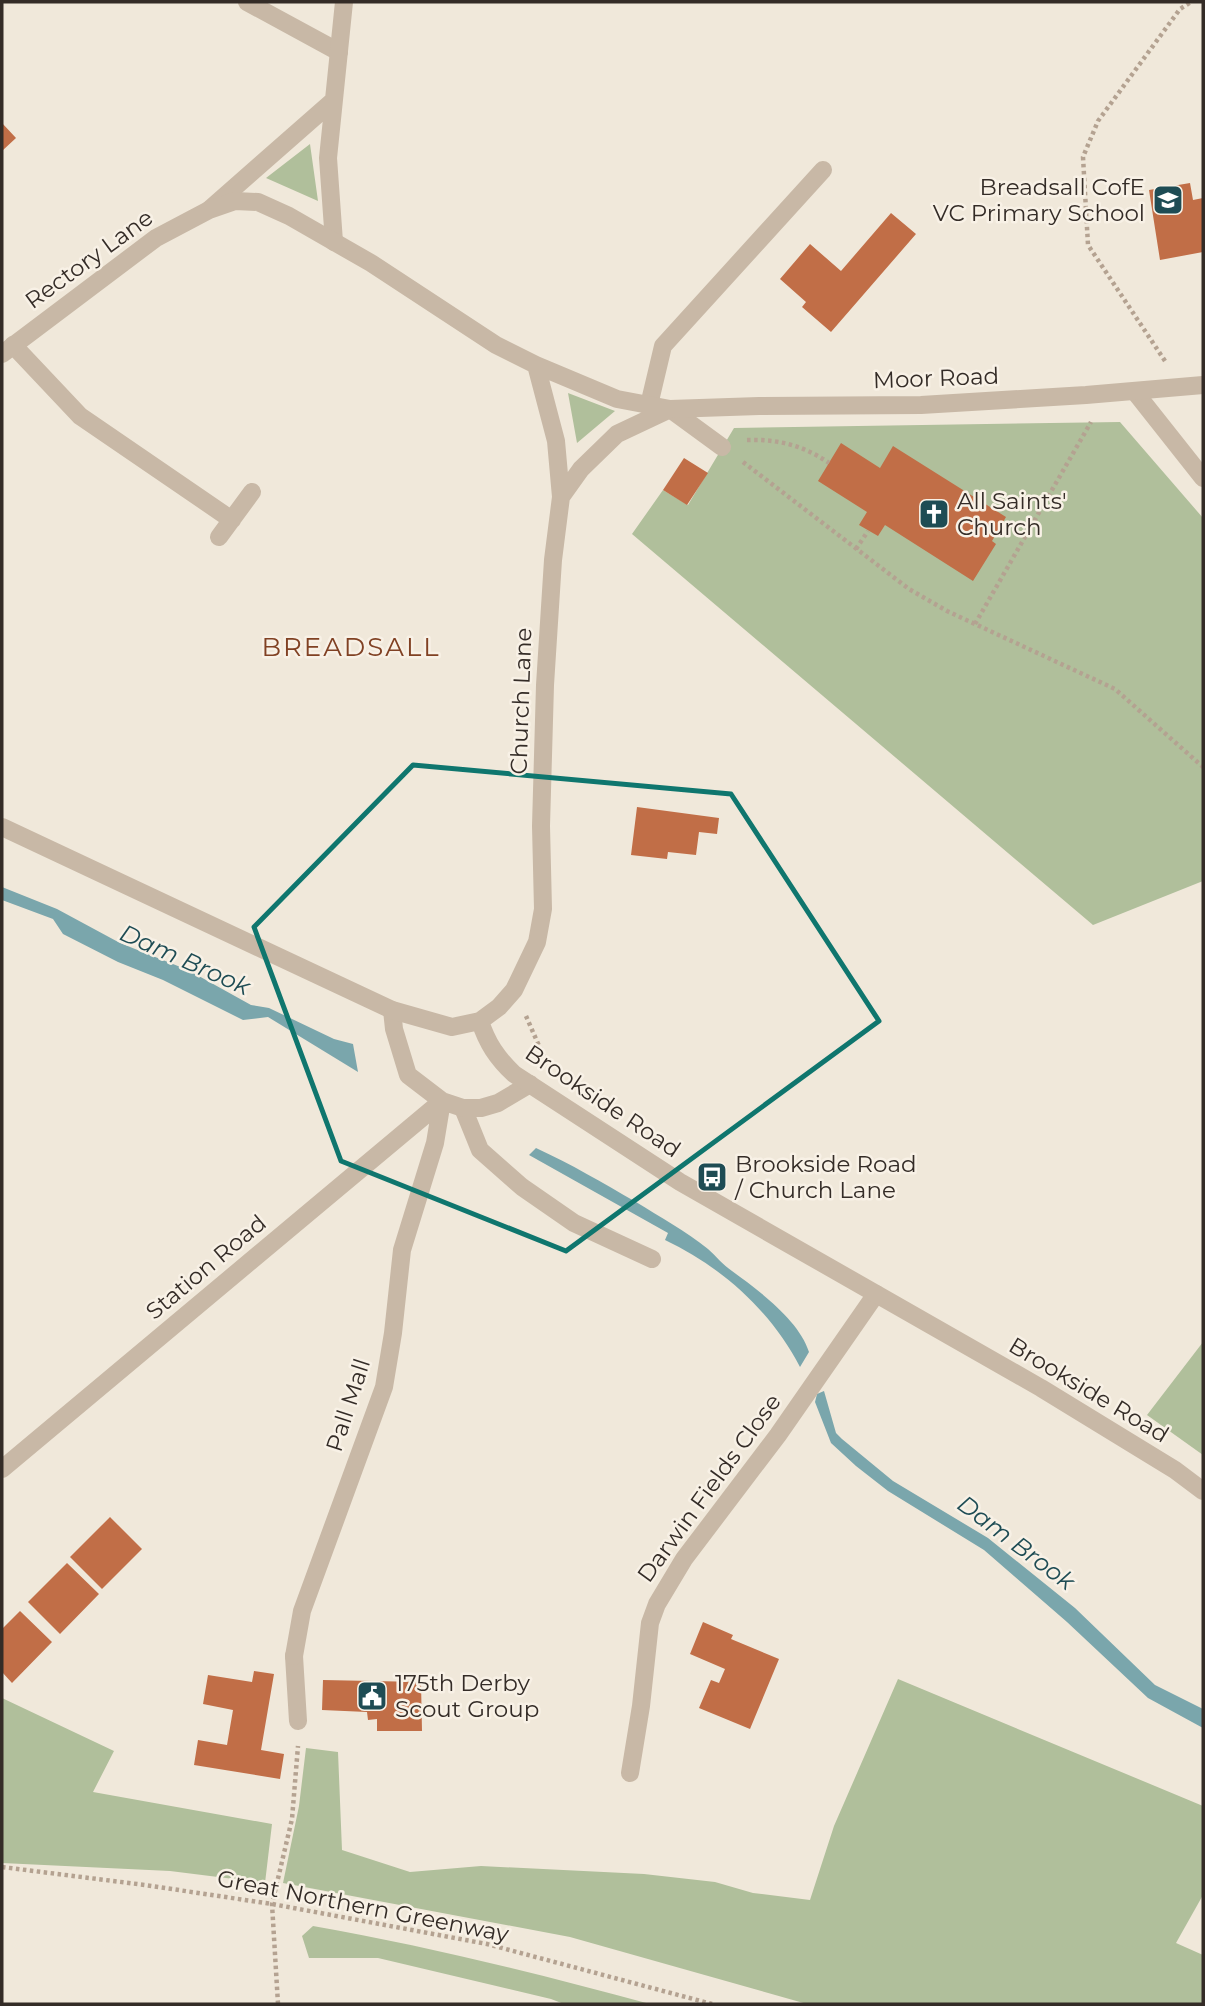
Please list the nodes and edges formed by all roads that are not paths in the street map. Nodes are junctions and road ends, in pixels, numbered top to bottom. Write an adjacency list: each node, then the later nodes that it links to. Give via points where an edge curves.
1 (247, 2): 3 (street)
2 (344, 2): 3 (street)
3 (339, 52): 4 (street)
4 (334, 100): 6 (street, Rectory Lane); 7 (street, via 328,158)
5 (823, 170): 12 (street, via 663,346)
6 (209, 210): 7 (street, Rectory Lane, via 235,201 258,202); 8 (street, Rectory Lane, via 156,238)
7 (334, 242): 9 (street, Moor Road, via 496,345)
8 (7, 350): 18 (street, via 80,416)
9 (536, 365): 12 (street, Moor Road, via 617,400); 17 (street, Church Lane, via 556,441)
10 (1203, 385): 11 (street, Moor Road)
11 (1135, 392): 13 (street, Moor Road, via 920,405); 15 (street)
12 (649, 405): 13 (street, Moor Road)
13 (670, 410): 14 (street); 17 (street, Moor Road, via 617,434 581,469)
14 (725, 449)
15 (1203, 478)
16 (252, 492): 18 (street)
17 (561, 497): 22 (street, Church Lane, via 545,685 543,909 537,942 514,990)
18 (232, 520): 19 (street)
19 (219, 537)
20 (2, 827): 21 (street)
21 (392, 1010): 22 (street, via 452,1027); 24 (street, via 408,1075)
22 (480, 1021): 23 (street, Brookside Road, via 486,1041 502,1063)
23 (530, 1084): 25 (street, via 498,1103); 27 (street, Brookside Road, via 680,1182)
24 (442, 1101): 25 (street); 28 (street, Station Road); 30 (street, Pall Mall, via 435,1143 402,1250 384,1387 302,1611 294,1656)
25 (463, 1108): 26 (street, via 480,1150 522,1187 574,1223)
26 (652, 1259)
27 (876, 1294): 29 (street, Brookside Road, via 1041,1388); 31 (street, Darwin Fields Close, via 684,1559 657,1604 650,1623)
28 (2, 1469)
29 (1203, 1491)
30 (298, 1721)
31 (630, 1773)

